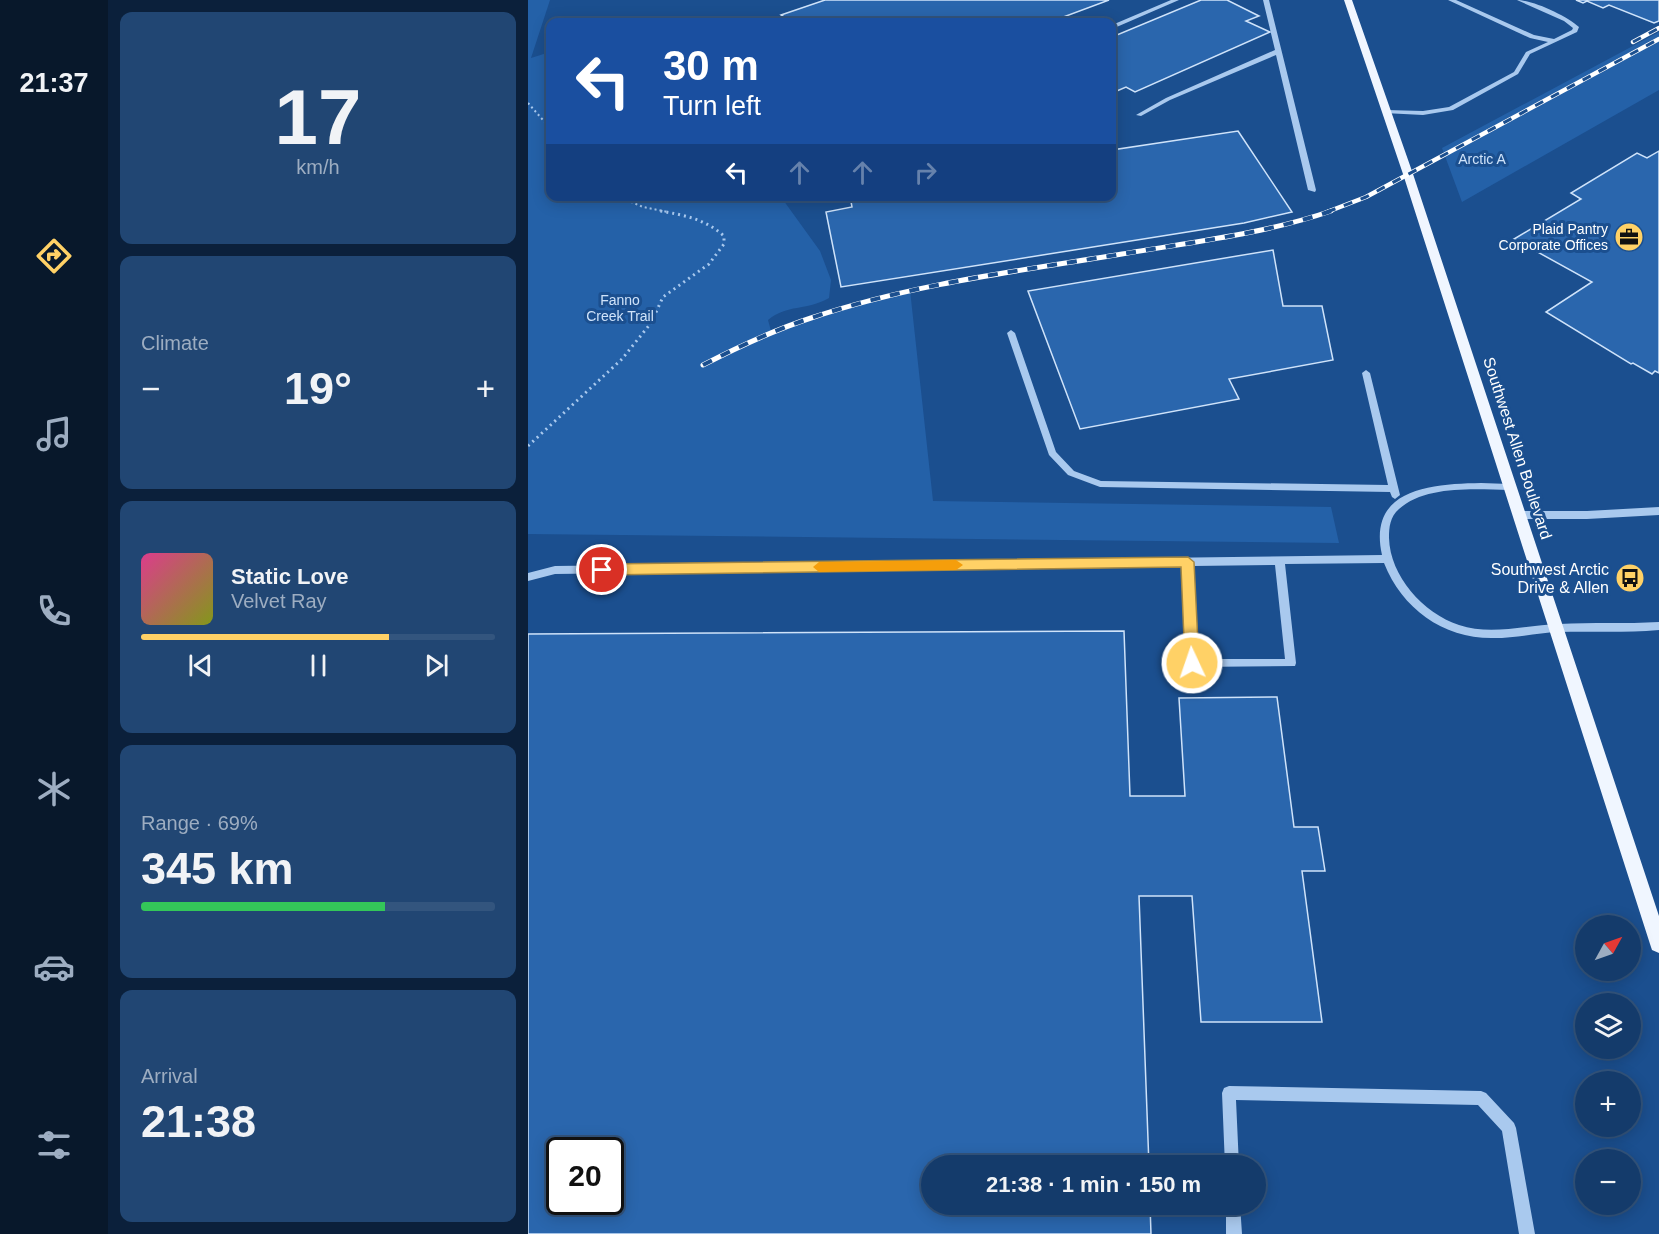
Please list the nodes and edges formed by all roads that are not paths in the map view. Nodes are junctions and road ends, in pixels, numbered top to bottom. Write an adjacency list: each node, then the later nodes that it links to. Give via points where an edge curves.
1 (1176, 0): 6 (street)
2 (1266, 0): 8 (street)
3 (1348, 0): 9 (main road, Southwest Allen Boulevard)
4 (1451, 0): 7 (street, via 1532,37)
5 (1520, 0): 7 (street, via 1576,27)
6 (1116, 25)
7 (1555, 41): 9 (street, via 1528,53 1516,73 1451,109)
8 (1279, 51): 10 (street); 11 (street)
9 (1386, 112): 14 (main road, Southwest Allen Boulevard)
10 (1139, 115)
11 (1312, 190)
12 (1011, 333): 15 (street, via 1052,453 1071,472 1100,484)
13 (1366, 373): 15 (street)
14 (1509, 487): 16 (street, via 1440,489); 18 (main road, Southwest Allen Boulevard)
15 (1394, 489): 16 (street)
16 (1397, 505): 19 (street, via 1383,528)
17 (1659, 511): 18 (street)
18 (1518, 515): 24 (main road, Southwest Allen Boulevard)
19 (1389, 559): 20 (street); 24 (street, via 1400,586 1415,603 1455,628 1497,634)
20 (1280, 561): 21 (street); 21 (street, via 1291,663 1192,663)
21 (1188, 562): 22 (street, via 555,570)
22 (528, 576)
23 (1659, 626): 24 (street)
24 (1557, 628): 25 (main road, Southwest Allen Boulevard)
25 (1659, 944)
26 (1232, 1155): 29 (street, via 1229,1093 1481,1098 1509,1128)
27 (1233, 1215): 28 (street)
28 (1234, 1234)
29 (1527, 1234)

